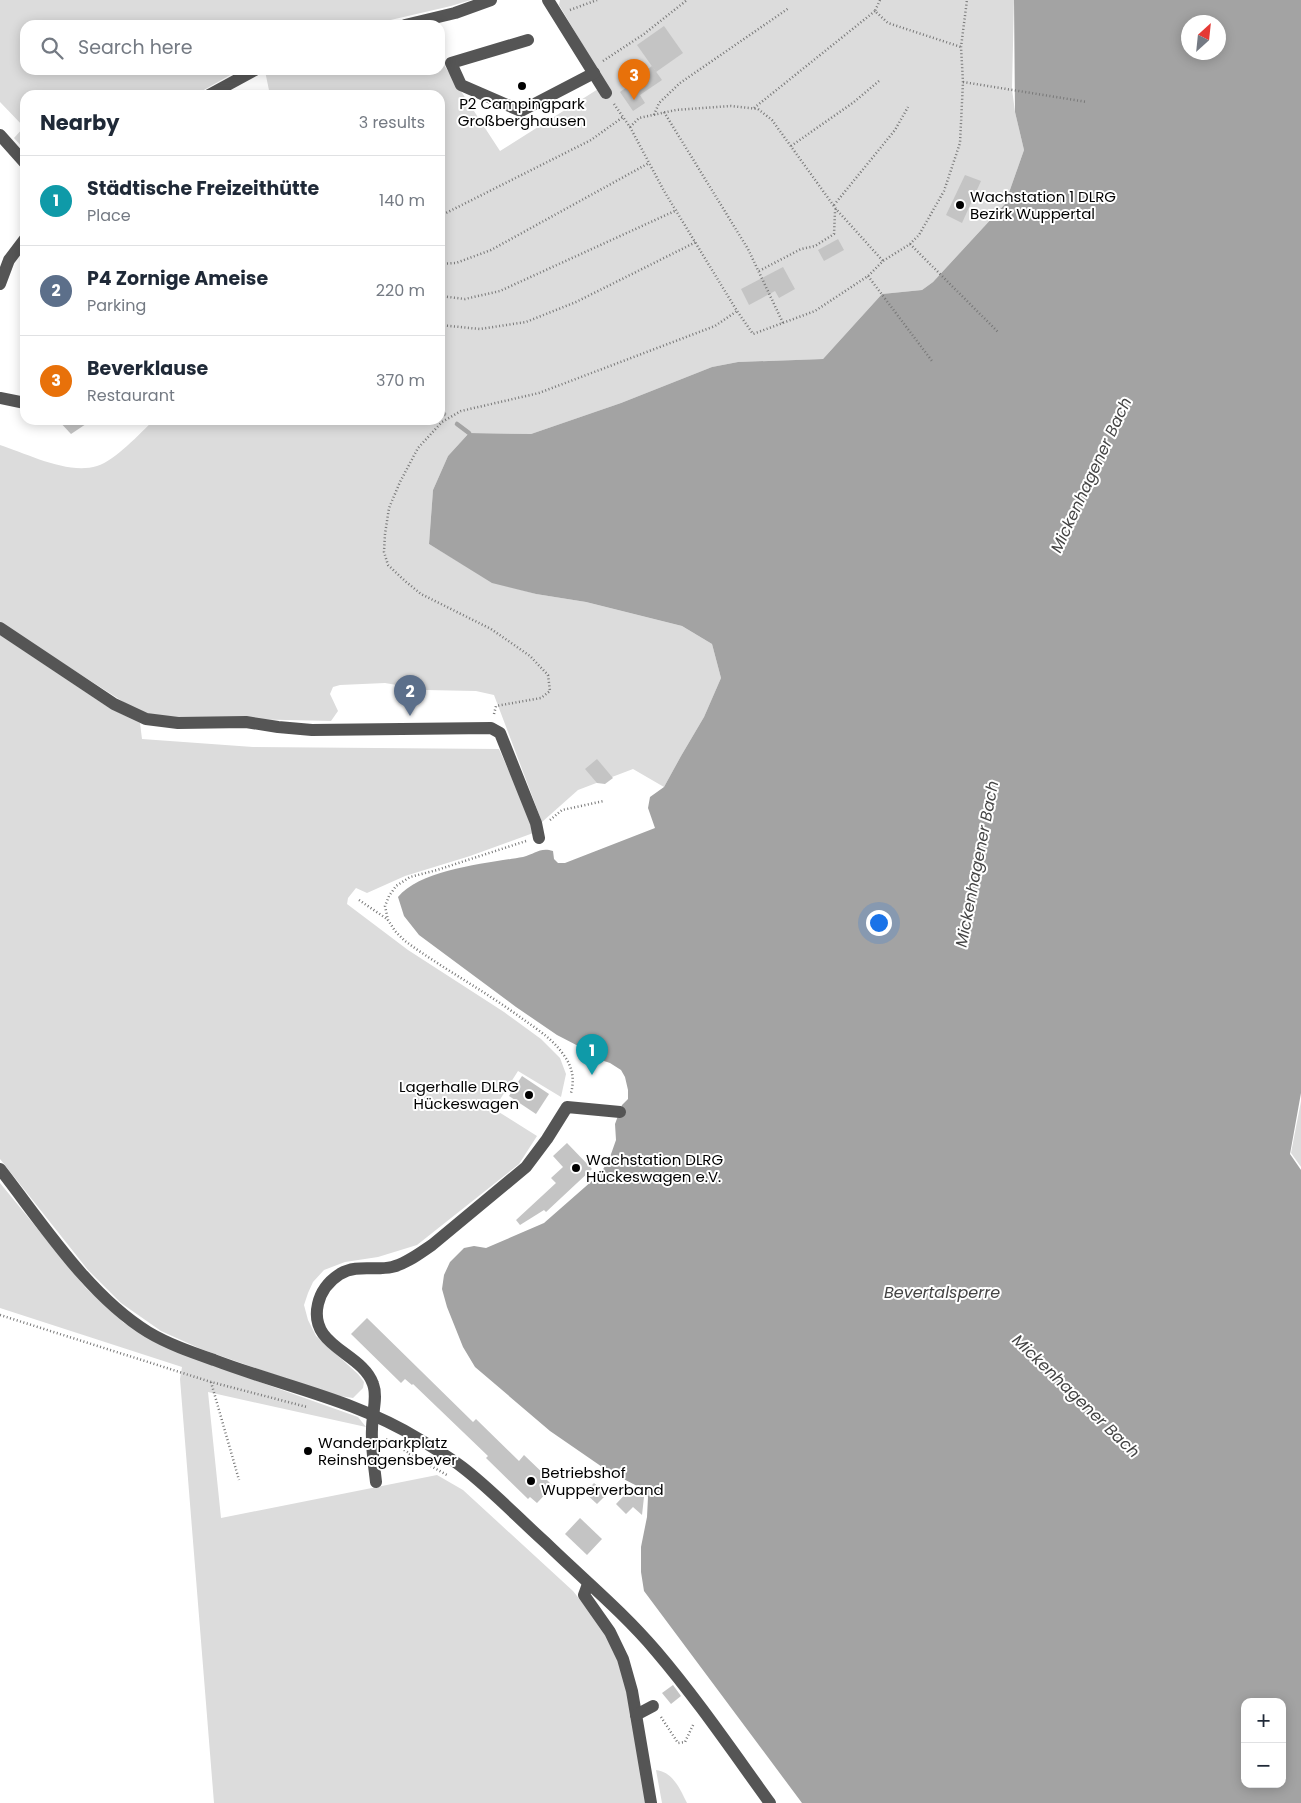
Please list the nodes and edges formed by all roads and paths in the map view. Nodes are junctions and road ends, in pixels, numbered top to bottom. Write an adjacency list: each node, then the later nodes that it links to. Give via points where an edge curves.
1 (491, 0): 10 (street)
2 (548, 0): 9 (street)
3 (597, 0): 9 (path)
4 (688, 0): 13 (path)
5 (880, 0): 8 (path)
6 (967, 0): 12 (path)
7 (789, 8): 23 (path, via 680,83 658,103)
8 (875, 11): 12 (path, via 888,23); 21 (path)
9 (557, 15): 13 (street)
10 (425, 20)
11 (528, 40): 13 (street, via 450,63 461,86 521,111)
12 (961, 47): 16 (path)
13 (593, 71): 18 (street)
14 (246, 75): 17 (street)
15 (879, 81): 27 (path)
16 (963, 82): 19 (path); 36 (path, via 960,143 955,159 944,191 919,235)
17 (218, 90)
18 (606, 93): 24 (path)
19 (1087, 102)
20 (908, 107): 30 (path, via 895,130)
21 (754, 108): 22 (path, via 731,106); 27 (path, via 772,120)
22 (664, 112): 23 (path); 40 (path)
23 (654, 115): 25 (path, via 639,118)
24 (623, 118): 25 (path); 33 (path, via 591,140)
25 (630, 127): 29 (path)
26 (0, 135): 28 (street)
27 (791, 146): 30 (path)
28 (20, 157)
29 (649, 163): 32 (path); 39 (path, via 491,250)
30 (834, 205): 31 (path)
31 (836, 208): 38 (path); 40 (path, via 834,234)
32 (676, 210): 34 (path); 43 (path, via 500,291 465,299)
33 (445, 213)
34 (696, 242): 44 (path); 46 (path, via 576,302 526,322 480,329)
35 (20, 244): 37 (street)
36 (910, 244): 38 (path); 47 (path)
37 (5, 258): 42 (street)
38 (883, 261): 41 (path)
39 (445, 264)
40 (758, 271): 45 (path)
41 (868, 276): 45 (path, via 815,311); 48 (path)
42 (0, 284)
43 (445, 297)
44 (737, 311): 45 (path, via 753,334); 51 (path, via 715,326 539,393 461,411)
45 (783, 323)
46 (445, 326)
47 (998, 332)
48 (932, 361)
49 (0, 398): 50 (street)
50 (20, 402)
51 (445, 420)
52 (439, 425): 54 (path, via 418,448 400,482 389,508 384,552 388,565 415,589 491,629 530,656 548,675 550,690 541,698 496,706)
53 (0, 628): 54 (street, via 114,704 146,719 178,723 246,722 312,730)
54 (491, 728): 56 (street, via 500,734)
55 (604, 802): 56 (path, via 562,810)
56 (538, 834): 58 (path, via 520,843 401,882 385,906)
57 (359, 900): 58 (path)
58 (388, 920): 59 (path, via 405,941 500,1003 555,1044 574,1076)
59 (567, 1107): 60 (street); 63 (street, via 526,1167 420,1254 394,1267 355,1268 342,1273 326,1287 318,1305 320,1326 333,1345 359,1365 373,1382 376,1392)
60 (620, 1112)
61 (0, 1169): 63 (street, via 96,1289 148,1332 177,1347 242,1371)
62 (0, 1315): 64 (path, via 211,1382)
63 (372, 1414): 65 (street); 66 (street, via 460,1465)
64 (239, 1480)
65 (376, 1482)
66 (588, 1584): 68 (street, via 584,1595 610,1632 623,1659); 71 (street, via 654,1649)
67 (653, 1706): 68 (street); 69 (path, via 678,1743 685,1742 694,1724)
68 (636, 1715): 70 (street)
69 (693, 1719)
70 (651, 1803)
71 (770, 1803)

